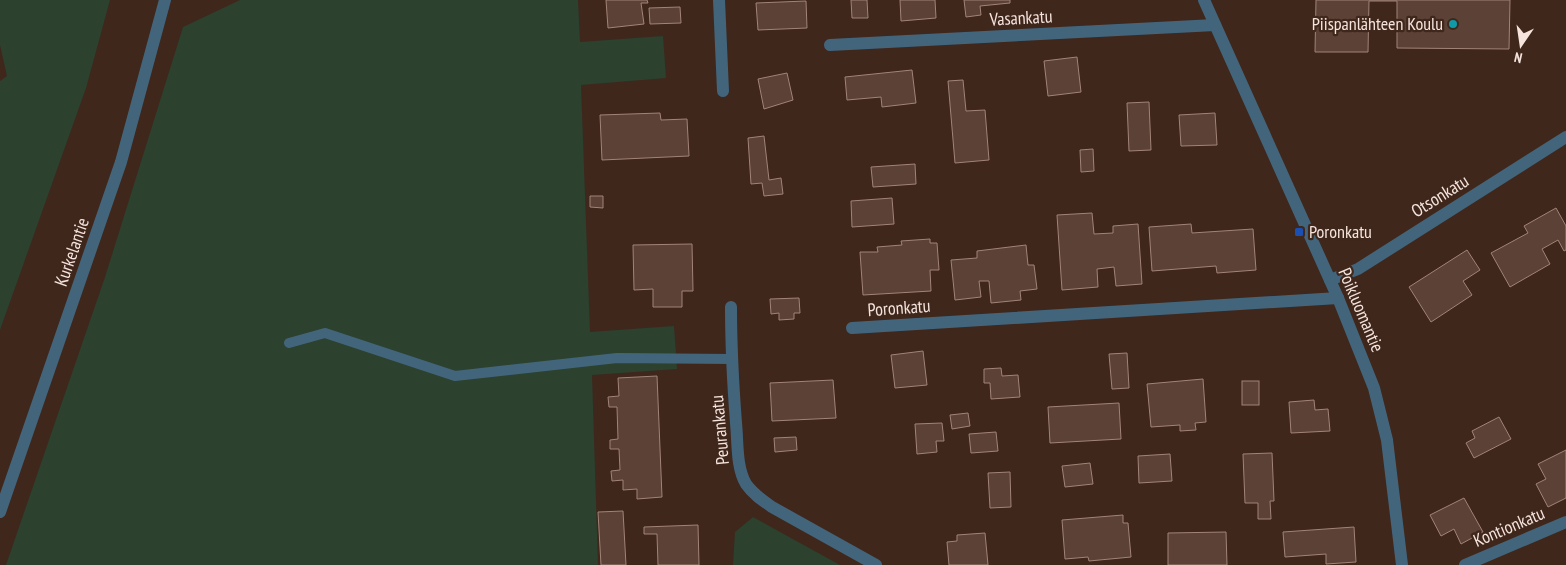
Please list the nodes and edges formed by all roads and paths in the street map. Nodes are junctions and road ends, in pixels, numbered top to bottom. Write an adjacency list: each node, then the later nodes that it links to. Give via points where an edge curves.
1 (165, 0): 14 (street, Kurkelantie, via 121,162)
2 (720, 0): 6 (street)
3 (1204, 0): 4 (street, Poikluomantie)
4 (1214, 25): 5 (street, Vasankatu); 8 (street, Poikluomantie)
5 (830, 45)
6 (724, 90)
7 (1566, 137): 8 (street, Otsonkatu, via 1358,269)
8 (1330, 280): 9 (street, Poikluomantie)
9 (1338, 298): 11 (street, Poronkatu); 17 (street, Poikluomantie, via 1376,397 1387,440)
10 (731, 307): 13 (street, Peurankatu)
11 (852, 328)
12 (289, 343): 13 (lane, via 325,333 456,376 617,358)
13 (732, 359): 16 (street, Peurankatu, via 740,468 746,483 757,497 772,507)
14 (0, 512)
15 (1566, 522): 18 (street, Kontionkatu)
16 (876, 565)
17 (1402, 565)
18 (1465, 565)

